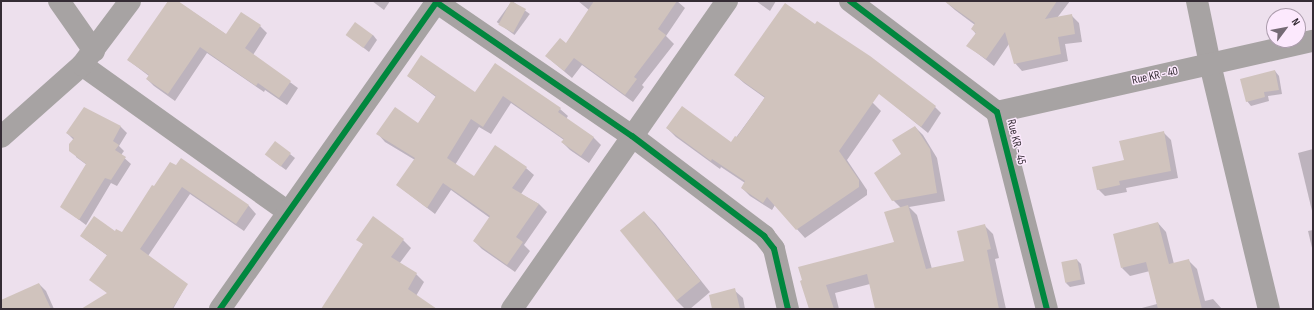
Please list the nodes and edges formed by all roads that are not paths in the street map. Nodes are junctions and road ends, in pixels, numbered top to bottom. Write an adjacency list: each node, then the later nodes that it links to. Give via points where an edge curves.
1 (59, 1): 8 (street)
2 (130, 1): 8 (street)
3 (437, 1): 11 (street); 13 (street)
4 (727, 1): 11 (street)
5 (850, 1): 10 (street, Rue KR - 45)
6 (1197, 1): 9 (street)
7 (1313, 41): 9 (street, Rue KR - 40)
8 (88, 58): 12 (street); 13 (street)
9 (1210, 64): 10 (street, Rue KR - 40); 18 (street)
10 (997, 112): 17 (street, Rue KR - 45)
11 (632, 136): 15 (street); 16 (street, via 770,242 774,249)
12 (1, 137)
13 (288, 212): 14 (street)
14 (220, 309)
15 (512, 309)
16 (788, 309)
17 (1047, 309)
18 (1269, 309)

